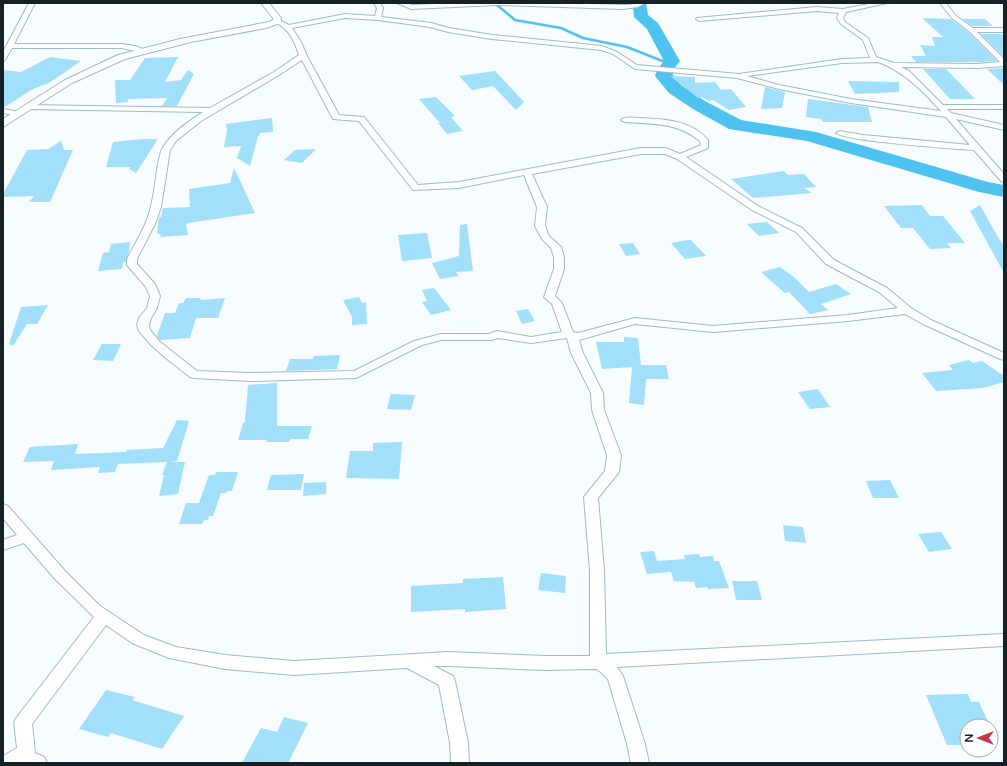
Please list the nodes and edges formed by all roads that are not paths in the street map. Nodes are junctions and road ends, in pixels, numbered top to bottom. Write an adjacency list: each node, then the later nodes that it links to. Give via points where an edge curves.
1 (32, 3): 16 (street)
2 (265, 3): 12 (street)
3 (377, 3): 10 (street, via 380,8)
4 (400, 3): 8 (street, via 411,7 498,3)
5 (642, 3): 8 (street, via 628,7)
6 (884, 3): 9 (street)
7 (943, 3): 14 (street, via 954,17)
8 (547, 4)
9 (844, 11): 11 (street, via 817,9); 20 (street, via 840,18 843,23 866,39 870,54)
10 (378, 18): 13 (street, via 345,16); 23 (street, via 492,37 602,48 640,68)
11 (699, 19)
12 (277, 21): 13 (street); 17 (street, via 265,26)
13 (287, 27): 18 (street, via 298,42)
14 (971, 30): 15 (street); 21 (street)
15 (1004, 30)
16 (10, 46): 17 (street, via 136,47); 19 (street)
17 (142, 50): 24 (street, via 92,69)
18 (303, 56): 27 (street); 37 (street, via 336,117 361,119 416,188 459,185)
19 (3, 59)
20 (877, 60): 22 (street); 23 (street, via 842,61)
21 (1004, 63): 22 (street)
22 (894, 65): 25 (street, via 906,73)
23 (737, 76): 30 (street, via 779,87)
24 (28, 107): 27 (street); 29 (street)
25 (941, 107): 26 (street); 30 (street)
26 (1004, 107)
27 (212, 110): 40 (street, via 175,136 168,145 156,208 132,259 132,264 151,286 155,296 152,308 145,318 145,331 156,344 194,374 250,377 356,374 418,343 441,337 491,337 497,334 532,340)
28 (3, 111): 29 (street)
29 (18, 114): 32 (street)
30 (947, 116): 33 (street); 35 (street)
31 (626, 120): 36 (street, via 675,123 704,140 705,146)
32 (3, 124)
33 (1004, 128)
34 (840, 133): 35 (street)
35 (975, 148): 38 (street)
36 (680, 157): 37 (street, via 666,151 641,151); 39 (street, via 755,208 799,230 830,262 883,290)
37 (527, 172): 40 (street, via 542,207 540,226 545,237 556,247 559,257 559,269 549,297 557,303)
38 (1004, 179)
39 (907, 310): 40 (street, via 848,318 713,329 634,321 578,337); 41 (street, via 938,328)
40 (570, 335): 48 (street, via 597,393 598,410 614,455 612,472 591,497 597,571)
41 (1004, 357)
42 (3, 509): 43 (street)
43 (26, 537): 44 (street); 45 (street, via 60,575)
44 (3, 545)
45 (104, 616): 47 (street, via 138,639 175,652 225,662 294,668); 49 (street, via 23,722)
46 (1004, 640): 48 (street)
47 (406, 660): 48 (street); 51 (street, via 447,681 459,743)
48 (598, 662): 52 (street, via 615,676)
49 (32, 758): 50 (street)
50 (6, 763)
51 (460, 763)
52 (640, 763)

